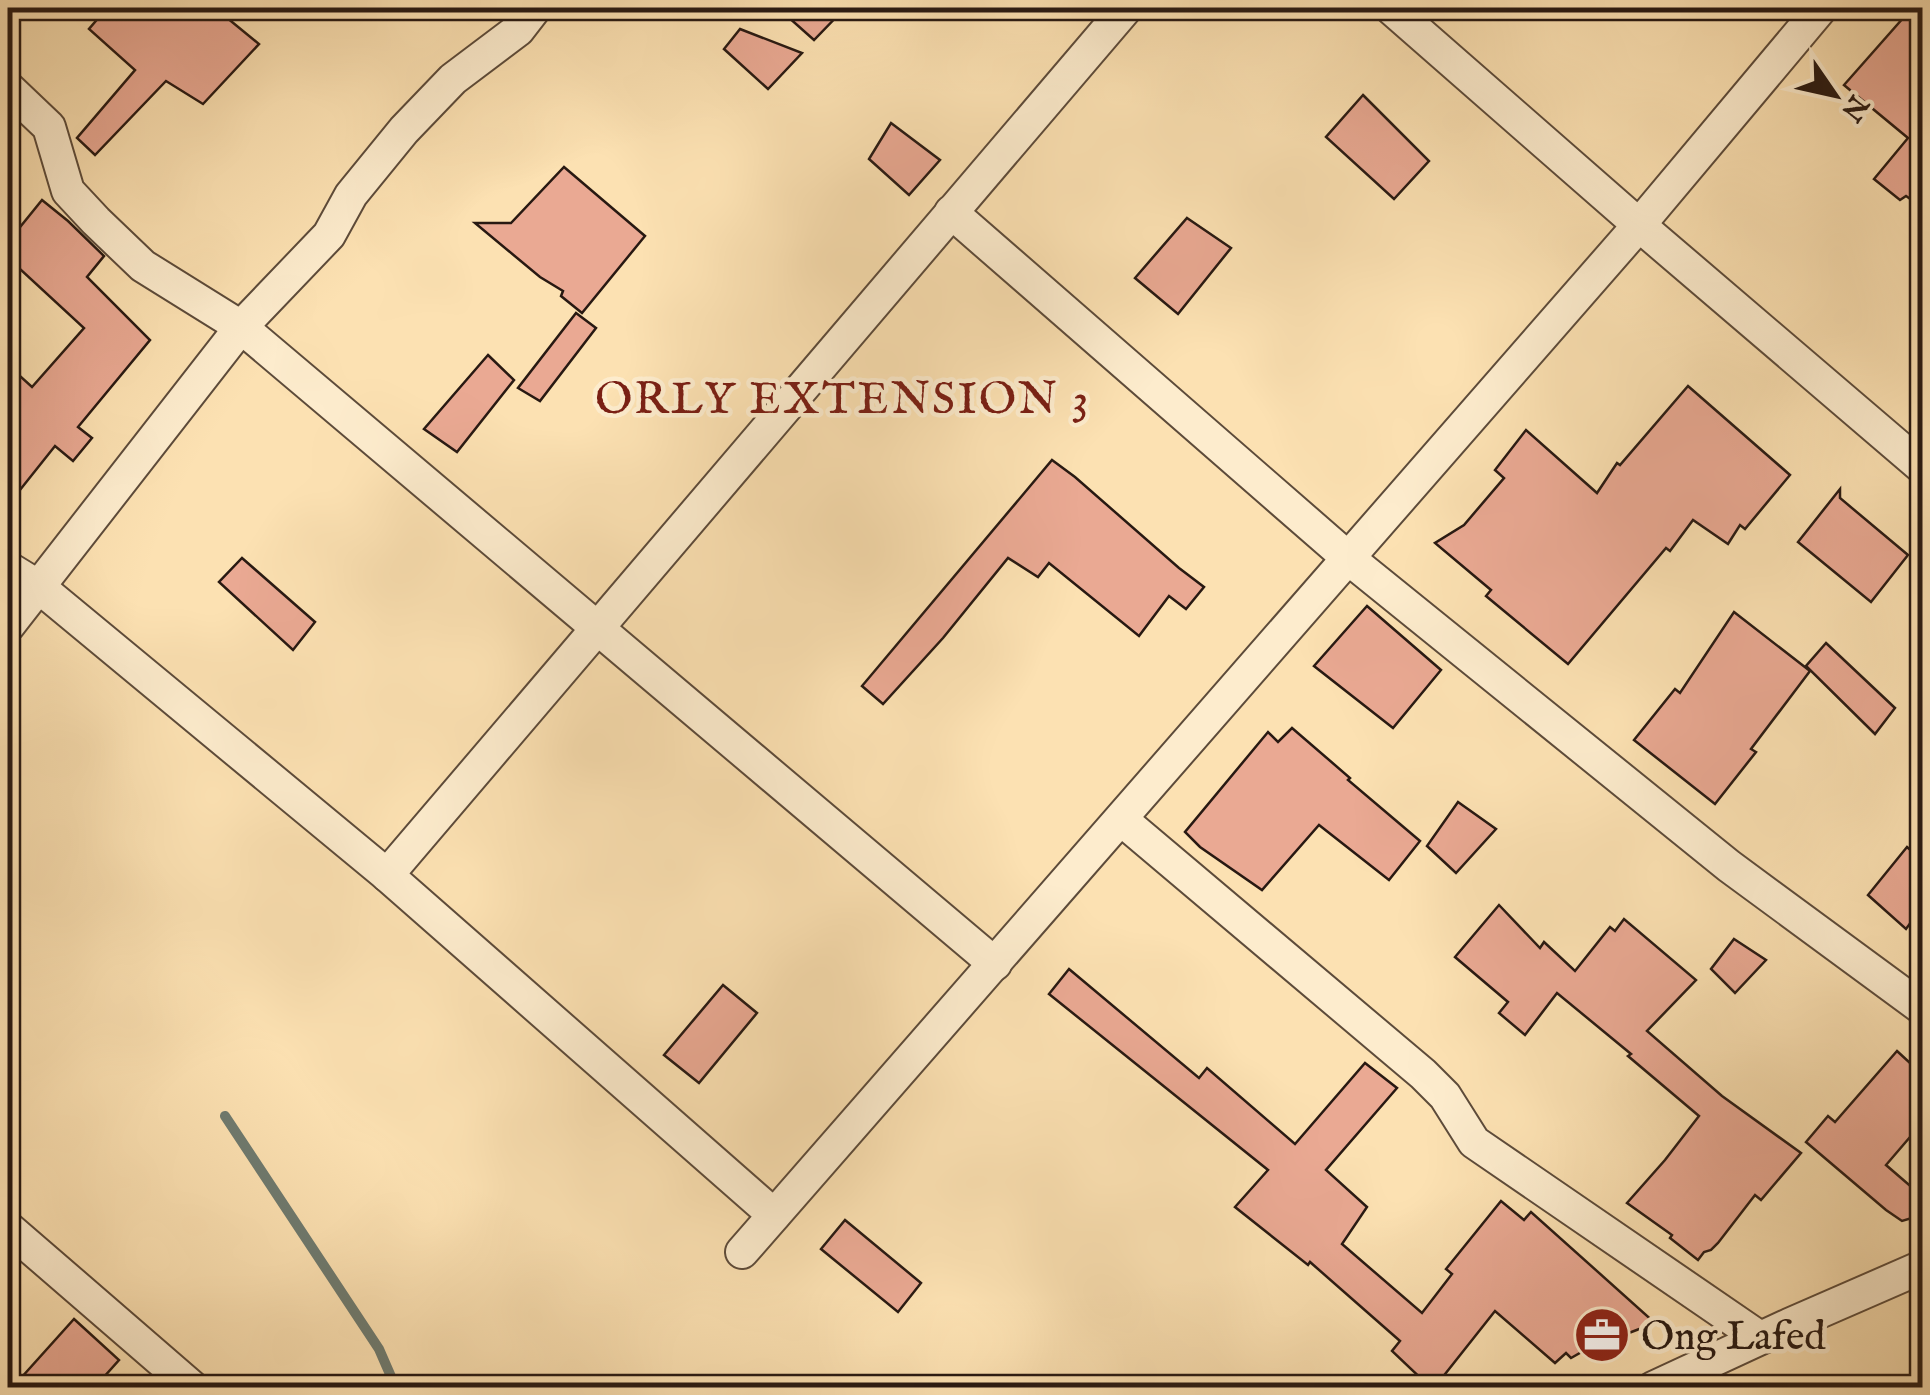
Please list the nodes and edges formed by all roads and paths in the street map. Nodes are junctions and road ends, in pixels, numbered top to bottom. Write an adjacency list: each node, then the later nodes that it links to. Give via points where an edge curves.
1 (536, 8): 8 (street, via 404,130 350,195 329,235)
2 (1126, 8): 6 (street)
3 (1391, 8): 7 (street)
4 (1821, 8): 7 (street)
5 (8, 88): 8 (street, via 50,127 68,192 143,266)
6 (952, 212): 10 (street); 14 (street)
7 (1639, 225): 9 (street); 10 (street)
8 (241, 327): 12 (street); 14 (street)
9 (1922, 467)
10 (1348, 558): 15 (street); 18 (street, via 1730,866)
11 (8, 568): 12 (street)
12 (39, 587): 13 (street); 16 (street)
13 (8, 626)
14 (598, 628): 16 (street); 17 (street)
15 (1122, 820): 17 (street); 23 (street, via 1423,1074 1474,1142)
16 (388, 875): 19 (street)
17 (995, 964): 19 (street)
18 (1922, 1008)
19 (774, 1215): 21 (street)
20 (8, 1228): 25 (street)
21 (742, 1252)
22 (1922, 1267): 23 (street)
23 (1760, 1338): 24 (street)
24 (1660, 1386)
25 (193, 1388)

